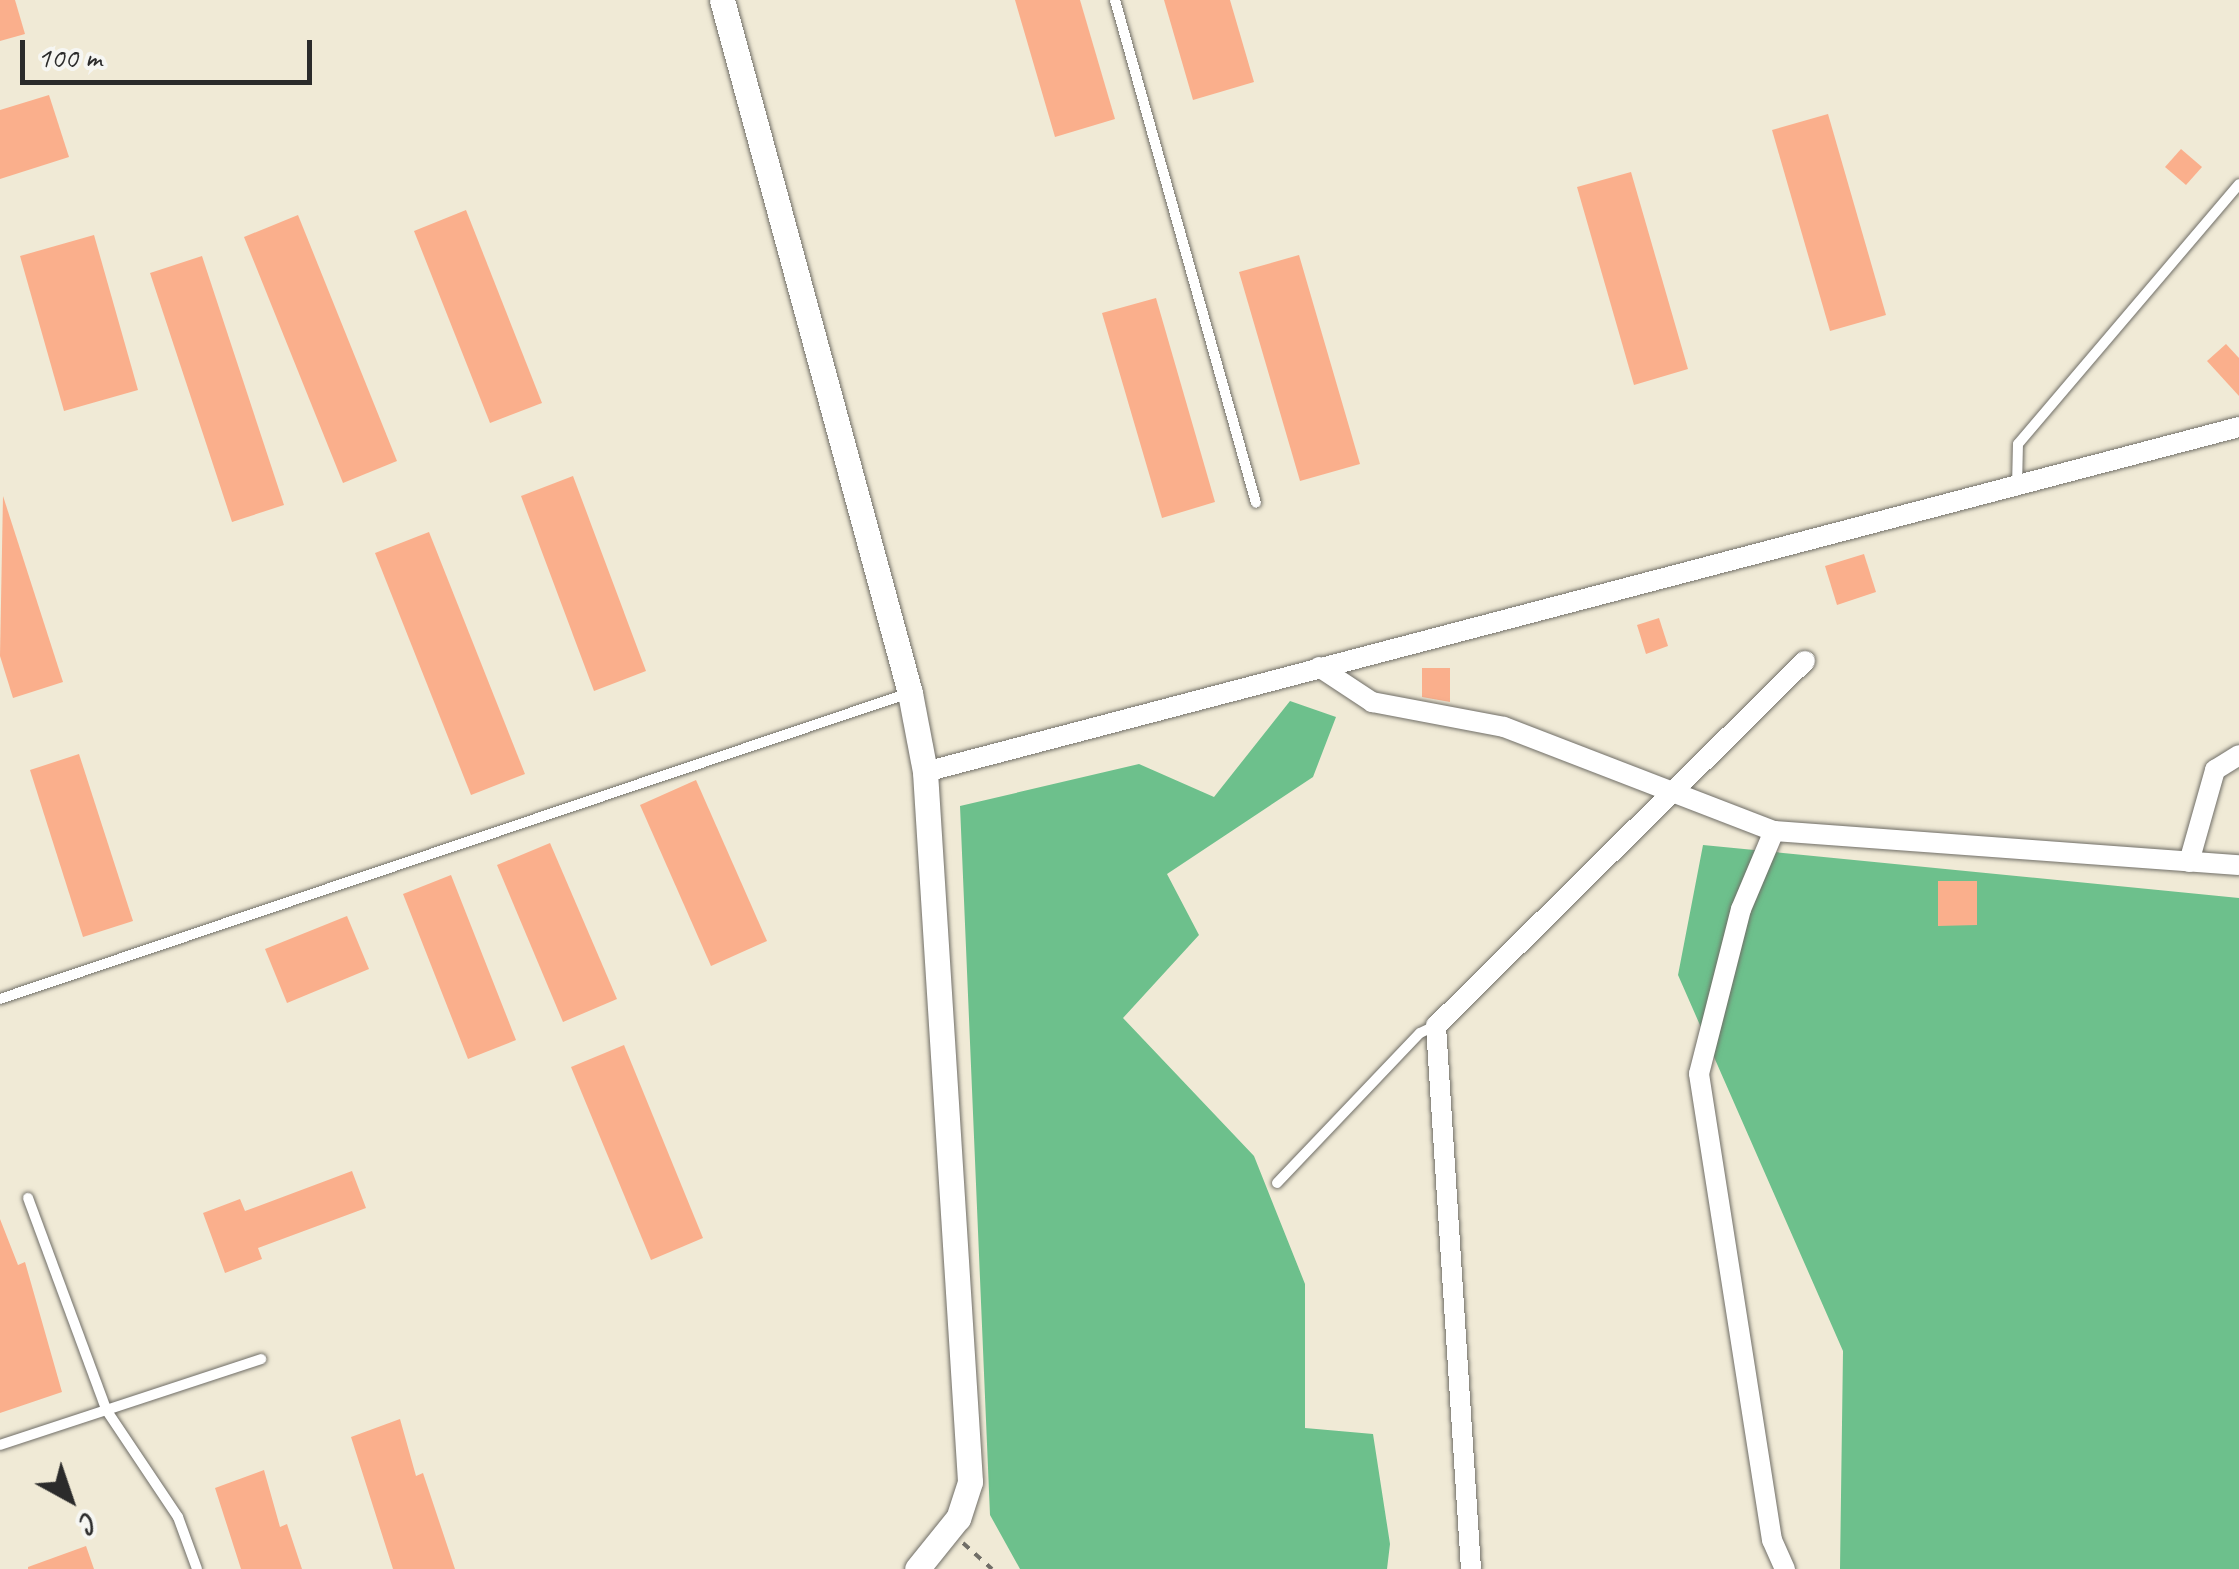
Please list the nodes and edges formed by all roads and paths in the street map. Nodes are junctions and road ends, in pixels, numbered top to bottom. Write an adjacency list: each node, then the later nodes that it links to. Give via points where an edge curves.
1 (722, 0): 9 (street)
2 (1114, 0): 6 (lane)
3 (2239, 184): 5 (lane, via 2018,444)
4 (2239, 426): 5 (street)
5 (2017, 489): 8 (street)
6 (1256, 502)
7 (1805, 662): 12 (street)
8 (1319, 667): 11 (street); 12 (street, via 1372,702 1504,727)
9 (910, 693): 11 (street); 16 (lane)
10 (2239, 755): 14 (street, via 2215,770)
11 (925, 772): 23 (street, via 970,1482)
12 (1677, 793): 13 (street); 17 (street)
13 (1774, 831): 14 (street); 28 (street, via 1742,909 1699,1074 1769,1521)
14 (2190, 862): 15 (street)
15 (2239, 866)
16 (0, 999)
17 (1436, 1026): 18 (lane, via 1420,1033); 27 (street)
18 (1277, 1183)
19 (28, 1198): 21 (lane)
20 (261, 1360): 21 (lane)
21 (107, 1411): 22 (lane); 24 (lane, via 178,1518)
22 (0, 1445)
23 (948, 1530): 25 (street); 26 (path)
24 (197, 1569)
25 (917, 1569)
26 (992, 1569)
27 (1471, 1569)
28 (1785, 1569)

